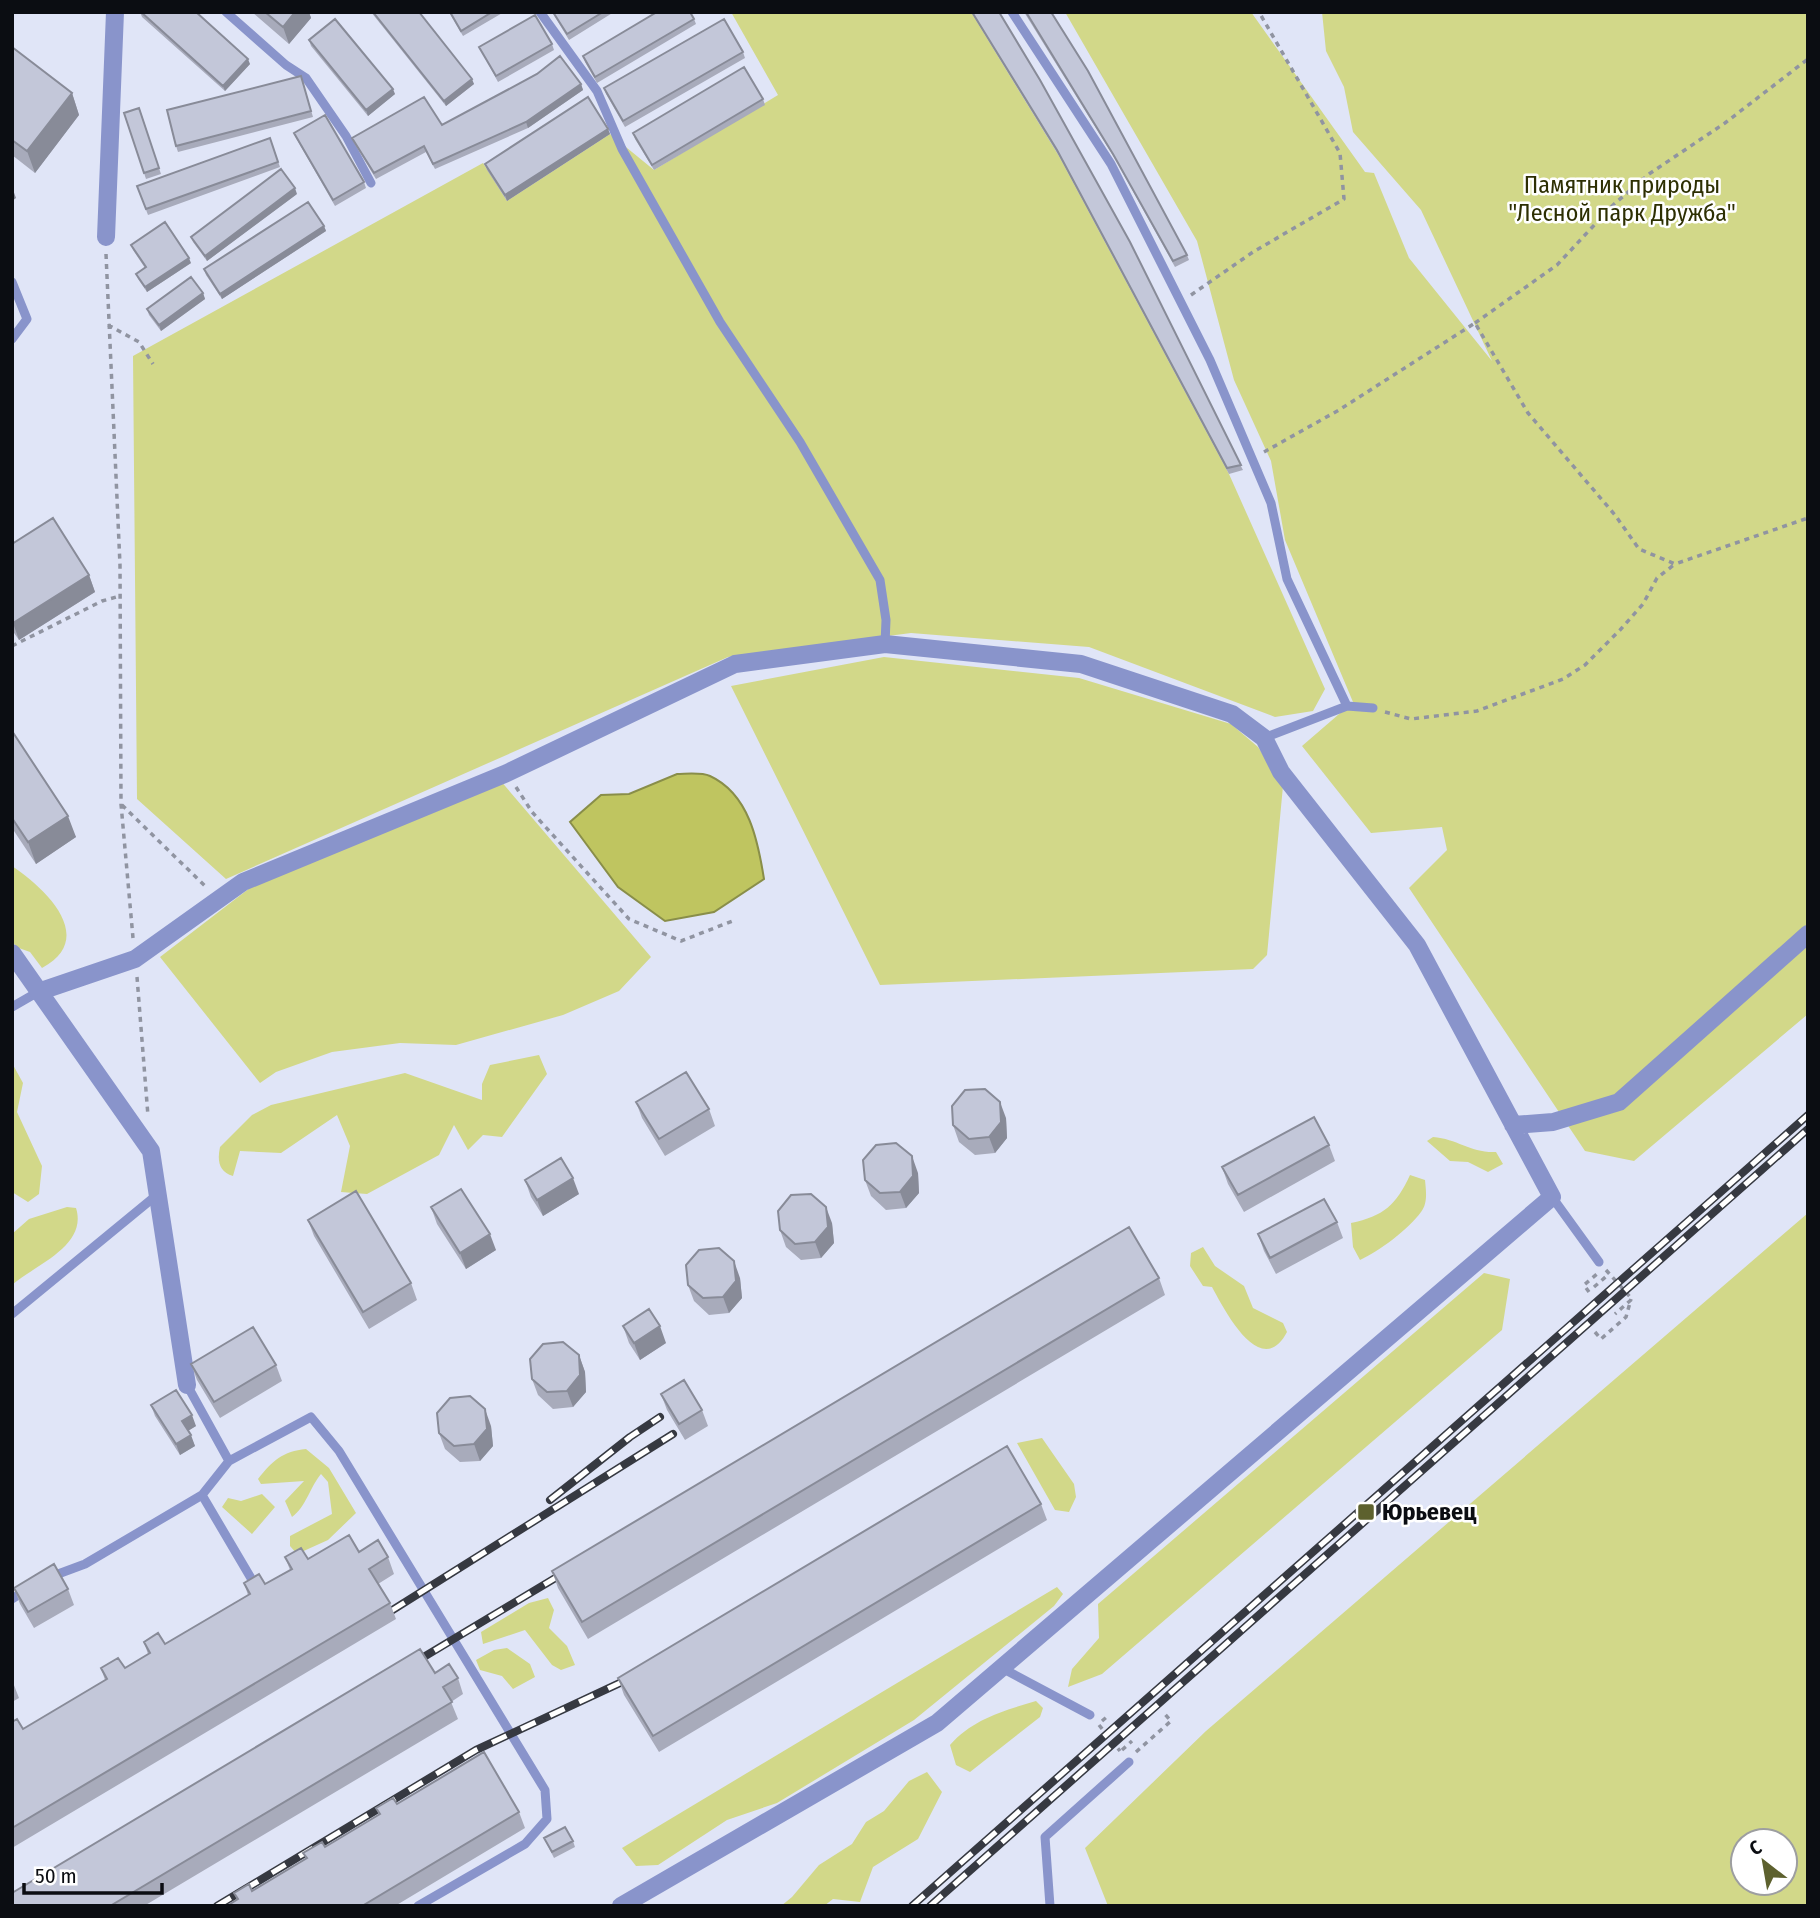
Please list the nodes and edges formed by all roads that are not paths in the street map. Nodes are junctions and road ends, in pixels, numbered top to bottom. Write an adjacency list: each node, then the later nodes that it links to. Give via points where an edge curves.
1 (116, 12): 6 (street)
2 (226, 12): 5 (lane, via 306,78)
3 (540, 12): 9 (lane, via 597,91 622,149 720,322 800,442 880,580)
4 (1012, 12): 10 (lane, via 1111,164 1180,301 1254,458 1271,503 1287,579)
5 (371, 183)
6 (107, 237)
7 (12, 282): 8 (lane, via 27,319)
8 (12, 339)
9 (885, 644): 12 (street, via 1082,664 1232,714); 15 (street, via 735,664 507,773 243,882 135,959)
10 (1347, 706): 11 (lane); 12 (lane)
11 (1373, 708)
12 (1264, 738): 17 (street, via 1281,772 1418,945)
13 (1808, 934): 17 (street, via 1619,1102 1553,1122)
14 (12, 953): 15 (street)
15 (38, 992): 16 (lane); 18 (street, via 151,1151)
16 (12, 1007)
17 (1513, 1125): 19 (street)
18 (158, 1194): 21 (lane); 22 (street)
19 (1552, 1197): 20 (lane); 27 (street)
20 (1602, 1265)
21 (12, 1314)
22 (187, 1385): 23 (lane)
23 (229, 1461): 24 (lane); 30 (lane, via 311,1418 338,1451 545,1790 547,1819 524,1844)
24 (202, 1495): 25 (lane); 26 (lane, via 85,1564 39,1581)
25 (255, 1585)
26 (12, 1599)
27 (1000, 1667): 28 (lane); 31 (street, via 937,1723)
28 (1090, 1715)
29 (1124, 1756): 32 (lane, via 1045,1837)
30 (418, 1906)
31 (621, 1906)
32 (1050, 1906)

